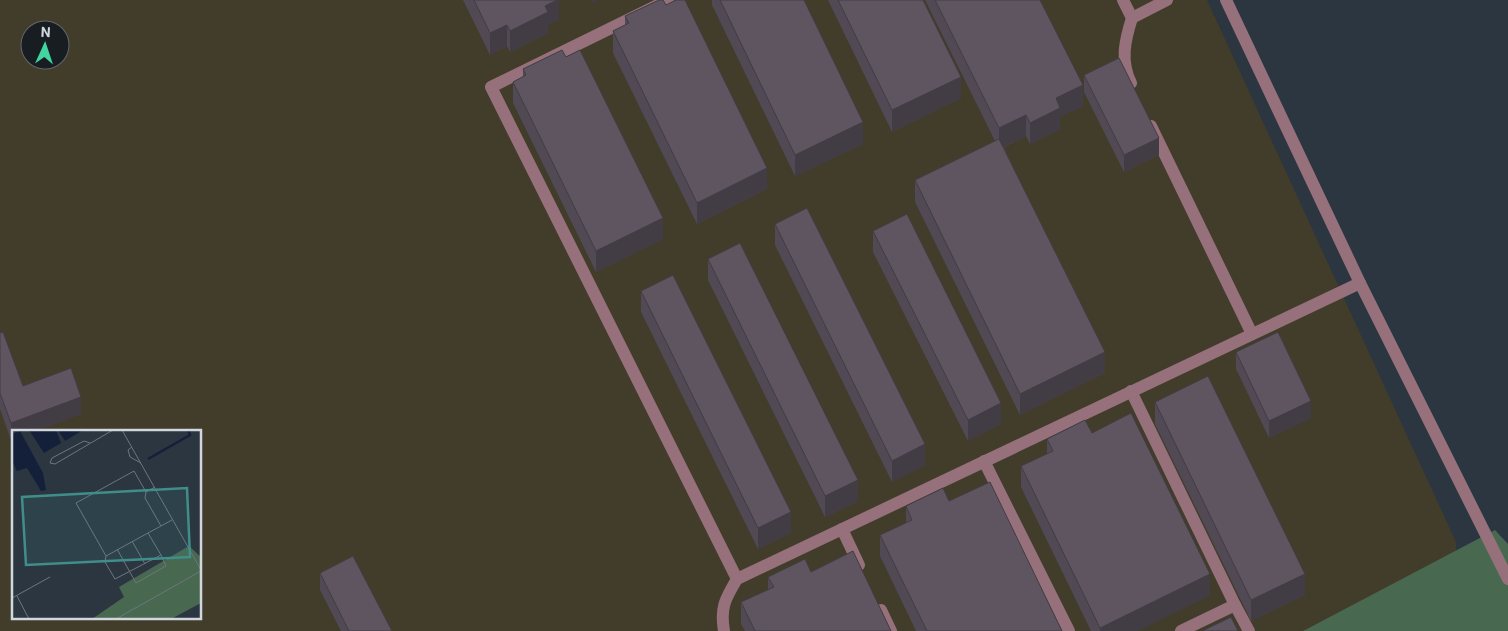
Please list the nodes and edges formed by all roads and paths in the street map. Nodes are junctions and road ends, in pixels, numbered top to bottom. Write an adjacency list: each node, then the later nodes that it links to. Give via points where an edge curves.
1 (668, 0): 13 (lane, via 491,87)
2 (1123, 0): 5 (lane)
3 (1167, 0): 5 (lane)
4 (1226, 0): 8 (lane)
5 (1132, 18): 6 (lane, via 1125,41 1124,69)
6 (1137, 96)
7 (1146, 114): 9 (lane)
8 (1360, 283): 9 (lane); 14 (lane)
9 (1252, 334): 10 (lane)
10 (1130, 391): 11 (lane); 17 (lane)
11 (984, 461): 12 (lane); 20 (lane)
12 (842, 529): 13 (lane); 15 (lane)
13 (737, 579): 18 (lane, via 721,614)
14 (1508, 579)
15 (866, 580)
16 (875, 597): 19 (lane)
17 (1236, 604): 21 (lane); 22 (lane)
18 (724, 631)
19 (891, 631)
20 (1069, 631)
21 (1181, 631)
22 (1249, 631)

